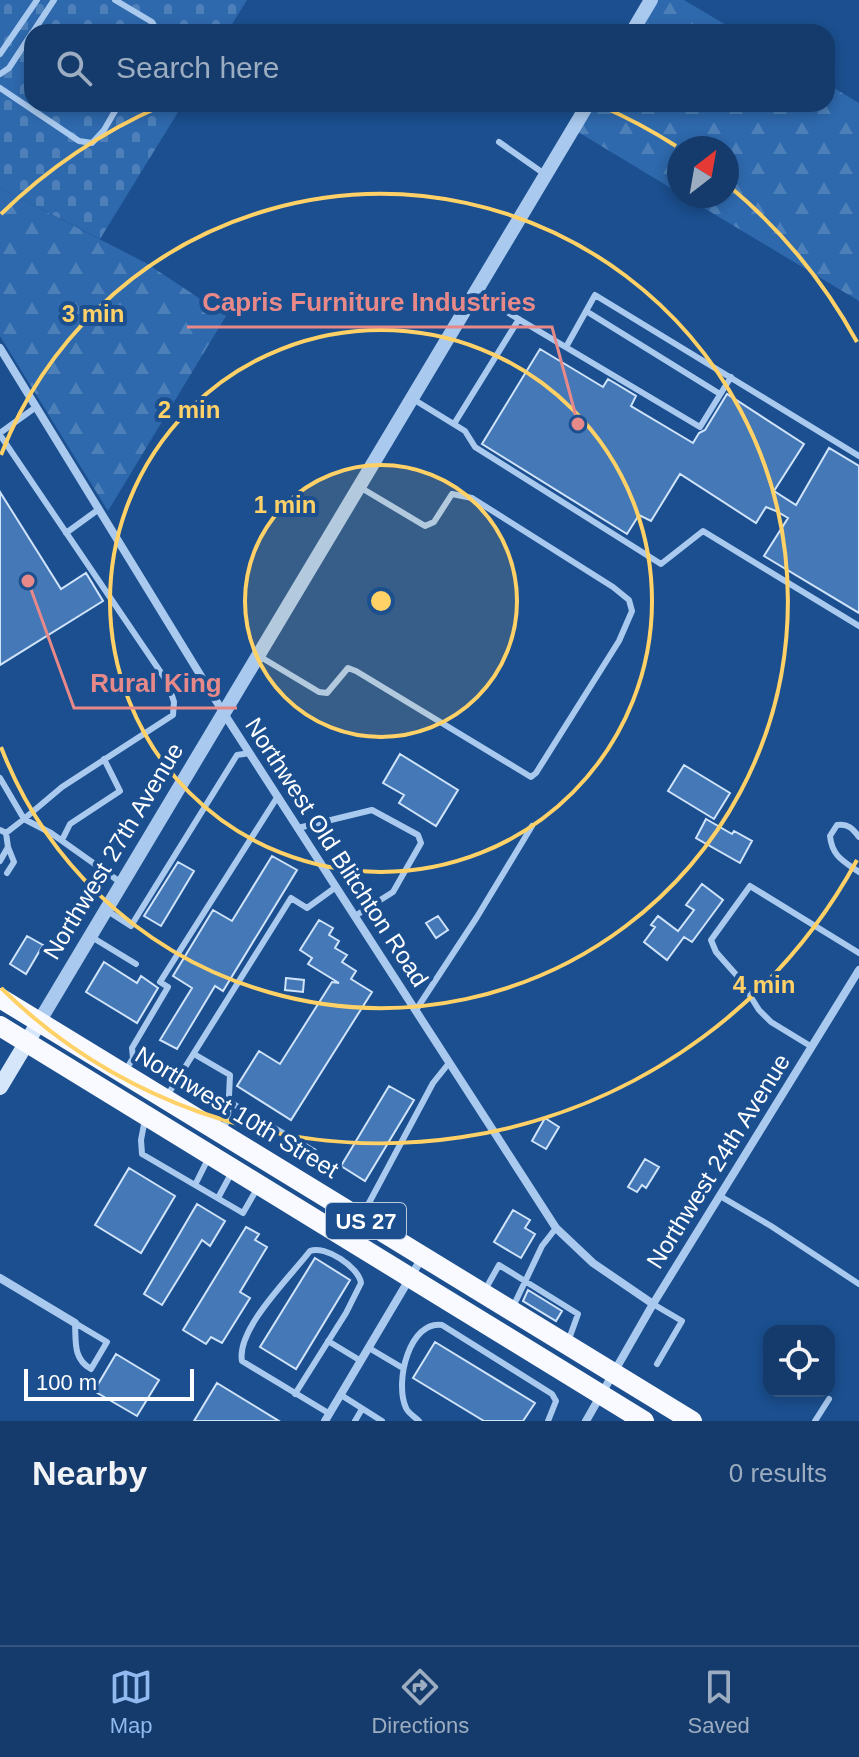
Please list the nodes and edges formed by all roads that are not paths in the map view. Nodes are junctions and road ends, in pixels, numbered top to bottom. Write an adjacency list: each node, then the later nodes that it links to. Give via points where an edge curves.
1 (37, 0): 9 (lane)
2 (54, 0): 5 (lane)
3 (115, 0): 6 (lane)
4 (651, 0): 7 (street)
5 (38, 24)
6 (153, 24)
7 (637, 24)
8 (24, 45): 10 (lane)
9 (0, 54)
10 (0, 74)
11 (0, 88): 12 (lane)
12 (24, 104)
13 (36, 112): 14 (lane, via 79,141 92,143)
14 (114, 112)
15 (583, 112): 17 (street, Northwest 27th Avenue)
16 (499, 142): 17 (lane)
17 (546, 175): 18 (street, Northwest 27th Avenue)
18 (475, 293): 20 (lane); 25 (street, Northwest 27th Avenue)
19 (586, 311): 21 (lane); 23 (lane, via 595,295); 24 (lane)
20 (519, 319): 21 (lane); 27 (lane)
21 (566, 347): 24 (lane, via 700,427)
22 (0, 348): 26 (street, Northwest Old Blitchton Road)
23 (731, 377): 24 (lane); 29 (lane)
24 (720, 394)
25 (411, 398): 27 (lane); 30 (street, Northwest 27th Avenue)
26 (36, 407): 28 (lane); 31 (street, Northwest Old Blitchton Road)
27 (454, 424): 33 (lane, via 475,447 661,564 703,531)
28 (0, 434): 32 (lane)
29 (859, 456)
30 (358, 486): 34 (street, Northwest 27th Avenue); 34 (lane, via 425,526 434,522 452,494 472,498 629,600 632,611 619,641 531,777 356,671 348,668 327,693 319,692)
31 (99, 509): 32 (lane); 35 (street, Northwest Old Blitchton Road)
32 (66, 533): 37 (lane, via 168,683 174,702 173,715)
33 (859, 626)
34 (257, 655): 35 (street, Northwest 27th Avenue)
35 (223, 712): 36 (street, Northwest Old Blitchton Road); 50 (street, Northwest 27th Avenue)
36 (250, 753): 39 (street, Northwest Old Blitchton Road); 52 (lane, via 237,755 131,926)
37 (104, 759): 40 (lane); 45 (lane, via 120,791 70,824)
38 (0, 778): 40 (lane)
39 (278, 796): 42 (street, Northwest Old Blitchton Road); 66 (lane, via 160,982 168,987 132,1048)
40 (24, 819): 43 (lane); 45 (lane)
41 (532, 826): 59 (lane)
42 (298, 828): 51 (street, Northwest Old Blitchton Road); 53 (lane, via 372,810 418,835 421,843 393,892)
43 (3, 832): 46 (lane)
44 (859, 837): 48 (lane, via 844,824 830,836 839,859)
45 (62, 840): 50 (lane)
46 (8, 847): 47 (lane); 49 (lane, via 14,862)
47 (0, 861)
48 (859, 872)
49 (7, 873)
50 (122, 883): 52 (street, Northwest 27th Avenue)
51 (336, 887): 53 (street, Northwest Old Blitchton Road); 64 (lane, via 307,908 291,898)
52 (106, 910): 54 (street, Northwest 27th Avenue)
53 (355, 916): 59 (street, Northwest Old Blitchton Road)
54 (90, 936): 56 (lane); 60 (street, Northwest 27th Avenue)
55 (859, 953): 63 (lane, via 750,886 711,940 759,1010)
56 (136, 964)
57 (859, 970): 63 (street, Northwest 24th Avenue)
58 (0, 998): 60 (highway, Northwest 10th Street / US 27)
59 (416, 1010): 65 (street, Northwest Old Blitchton Road)
60 (39, 1022): 62 (main road, Northwest 27th Avenue); 66 (highway, Northwest 10th Street / US 27)
61 (0, 1026): 62 (highway, Northwest 10th Street / US 27)
62 (27, 1043): 67 (main road, Northwest 27th Avenue); 70 (highway, Northwest 10th Street / US 27)
63 (812, 1047): 77 (street, Northwest 24th Avenue)
64 (194, 1054): 68 (lane); 69 (lane, via 230,1075)
65 (449, 1063): 79 (lane); 80 (street, Northwest Old Blitchton Road)
66 (124, 1074): 68 (highway, Northwest 10th Street / US 27)
67 (0, 1087)
68 (165, 1099): 71 (highway, Northwest 10th Street / US 27)
69 (228, 1101): 71 (lane); 72 (lane)
70 (146, 1116): 73 (highway, Northwest 10th Street / US 27); 75 (lane, via 142,1154)
71 (223, 1134): 73 (highway); 79 (highway, Northwest 10th Street / US 27)
72 (314, 1151)
73 (210, 1155): 74 (highway, Northwest 10th Street / US 27); 75 (lane)
74 (234, 1169): 76 (highway, Northwest 10th Street / US 27); 78 (lane)
75 (195, 1185): 78 (lane)
76 (260, 1185): 78 (lane, via 243,1213); 83 (highway, Northwest 10th Street / US 27)
77 (720, 1196): 85 (lane); 87 (street, Northwest 24th Avenue)
78 (218, 1198)
79 (361, 1218): 81 (highway, Northwest 10th Street / US 27)
80 (556, 1228): 84 (lane); 87 (street, Northwest Old Blitchton Road, via 593,1263)
81 (423, 1256): 83 (street); 86 (highway, Northwest 10th Street / US 27)
82 (0, 1278): 89 (street)
83 (410, 1278): 92 (street); 98 (highway, Northwest 10th Street / US 27)
84 (524, 1280): 86 (lane, via 499,1265); 88 (lane); 91 (lane, via 578,1314)
85 (859, 1284)
86 (483, 1293): 88 (highway, Northwest 10th Street / US 27)
87 (653, 1304): 94 (lane, via 682,1321); 96 (street, Northwest 24th Avenue)
88 (511, 1311): 91 (highway, Northwest 10th Street / US 27)
89 (75, 1323): 89 (lane, via 77,1357 91,1369 107,1342)
90 (328, 1341): 93 (lane); 97 (lane); 97 (lane, via 357,1292 360,1276 314,1249 273,1294 241,1352 242,1361)
91 (567, 1344): 96 (highway, Northwest 10th Street / US 27)
92 (369, 1348): 93 (street); 95 (lane)
93 (361, 1361): 99 (street)
94 (657, 1364)
95 (401, 1367): 105 (lane, via 406,1410); 106 (lane, via 425,1327 442,1325 552,1394 556,1401)
96 (613, 1373): 98 (street, Northwest 24th Avenue); 109 (highway, Northwest 10th Street / US 27)
97 (295, 1394): 102 (lane)
98 (601, 1394): 107 (street, Northwest 24th Avenue); 108 (highway, Northwest 10th Street / US 27)
99 (341, 1395): 101 (lane); 102 (street)
100 (829, 1399): 110 (lane)
101 (362, 1409): 103 (lane); 104 (lane)
102 (328, 1418)
103 (355, 1421)
104 (382, 1421)
105 (419, 1421)
106 (548, 1421)
107 (586, 1421)
108 (644, 1421)
109 (692, 1421)
110 (815, 1421)

